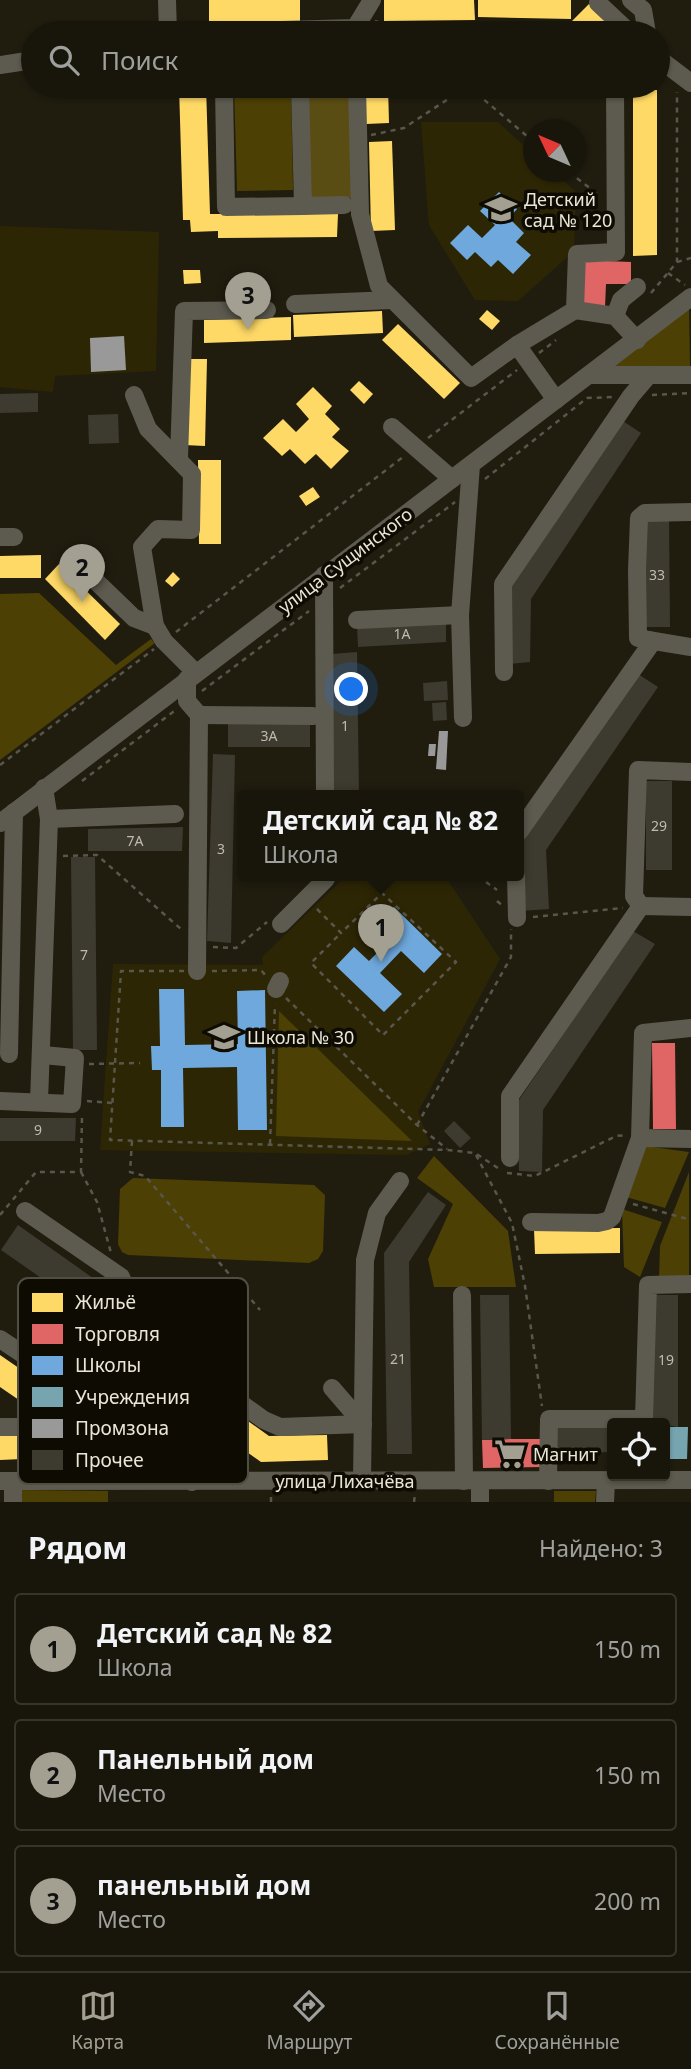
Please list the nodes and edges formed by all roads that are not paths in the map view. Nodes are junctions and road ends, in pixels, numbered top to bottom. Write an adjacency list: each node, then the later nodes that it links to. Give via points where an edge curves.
1 (167, 0): 5 (street)
2 (631, 0): 8 (street, via 643,10)
3 (598, 3): 7 (street)
4 (369, 5): 6 (street)
5 (167, 21)
6 (360, 21)
7 (617, 21)
8 (645, 21)
9 (21, 62): 10 (street)
10 (0, 65)
11 (670, 67): 12 (street)
12 (691, 83)
13 (224, 98): 18 (street, via 226,207)
14 (300, 98): 18 (street)
15 (357, 98): 21 (street, via 360,214 379,286)
16 (615, 98): 24 (street, via 616,253 580,247)
17 (344, 205): 18 (street)
18 (303, 206)
19 (637, 287): 25 (street, via 621,300)
20 (687, 290): 26 (street, улица Сущинского)
21 (393, 300): 22 (street); 27 (street, via 471,378)
22 (295, 304)
23 (267, 310): 34 (street, via 184,311)
24 (575, 310): 25 (street); 27 (street)
25 (615, 316): 26 (street)
26 (637, 340): 28 (street, улица Сущинского)
27 (517, 345): 32 (street)
28 (589, 375): 30 (street); 32 (street, улица Сущинского)
29 (691, 375): 30 (street)
30 (648, 376): 45 (street, via 503,584)
31 (134, 395): 34 (street, via 148,429)
32 (556, 400): 35 (street, улица Сущинского)
33 (392, 427): 36 (street)
34 (178, 458): 42 (street, via 192,474 191,530 158,529 142,547)
35 (471, 465): 36 (street, улица Сущинского); 40 (street)
36 (452, 479): 39 (street, улица Сущинского)
37 (691, 512): 43 (street, via 645,513 639,518 638,638)
38 (76, 562): 42 (street, via 134,618)
39 (324, 575): 46 (street, улица Сущинского); 52 (street)
40 (460, 615): 41 (street); 49 (street)
41 (357, 620)
42 (155, 626): 46 (street)
43 (653, 641): 44 (street); 56 (street)
44 (691, 647)
45 (504, 672)
46 (191, 676): 47 (street); 51 (street, улица Сущинского)
47 (193, 708): 48 (street); 63 (street)
48 (313, 716)
49 (463, 719)
50 (691, 772): 59 (street, via 638,770 634,896)
51 (44, 788): 54 (street, улица Сущинского); 55 (street)
52 (325, 790)
53 (175, 814): 55 (street)
54 (7, 817): 65 (street)
55 (49, 819): 66 (street)
56 (524, 825)
57 (324, 881): 62 (street)
58 (516, 881): 61 (street)
59 (641, 906): 60 (street); 71 (street, via 510,1096)
60 (691, 907)
61 (514, 919)
62 (278, 920)
63 (197, 971)
64 (691, 1028): 69 (street, via 643,1032)
65 (9, 1054)
66 (43, 1055): 68 (street); 68 (street, via 75,1058 77,1100 72,1104)
67 (0, 1101): 68 (street)
68 (39, 1102)
69 (641, 1136): 70 (street); 74 (street, via 607,1221)
70 (691, 1139)
71 (510, 1158)
72 (400, 1181): 82 (street, via 377,1213 365,1260)
73 (25, 1211): 75 (street)
74 (531, 1222)
75 (122, 1278)
76 (691, 1284): 86 (street, via 648,1285 645,1419 550,1419)
77 (462, 1295): 85 (street)
78 (0, 1339): 79 (street)
79 (18, 1351)
80 (332, 1388): 82 (street)
81 (248, 1408): 82 (street, via 279,1427)
82 (363, 1424): 90 (street)
83 (0, 1427): 84 (street)
84 (18, 1427)
85 (472, 1480): 86 (street, улица Лихачёва); 90 (street, улица Лихачёва); 93 (street)
86 (548, 1480): 87 (street, улица Лихачёва)
87 (606, 1480): 88 (street, улица Лихачёва); 94 (street)
88 (691, 1480)
89 (6, 1481): 92 (street)
90 (362, 1481): 91 (street, улица Лихачёва)
91 (248, 1482)
92 (13, 1502)
93 (480, 1502)
94 (605, 1502)

